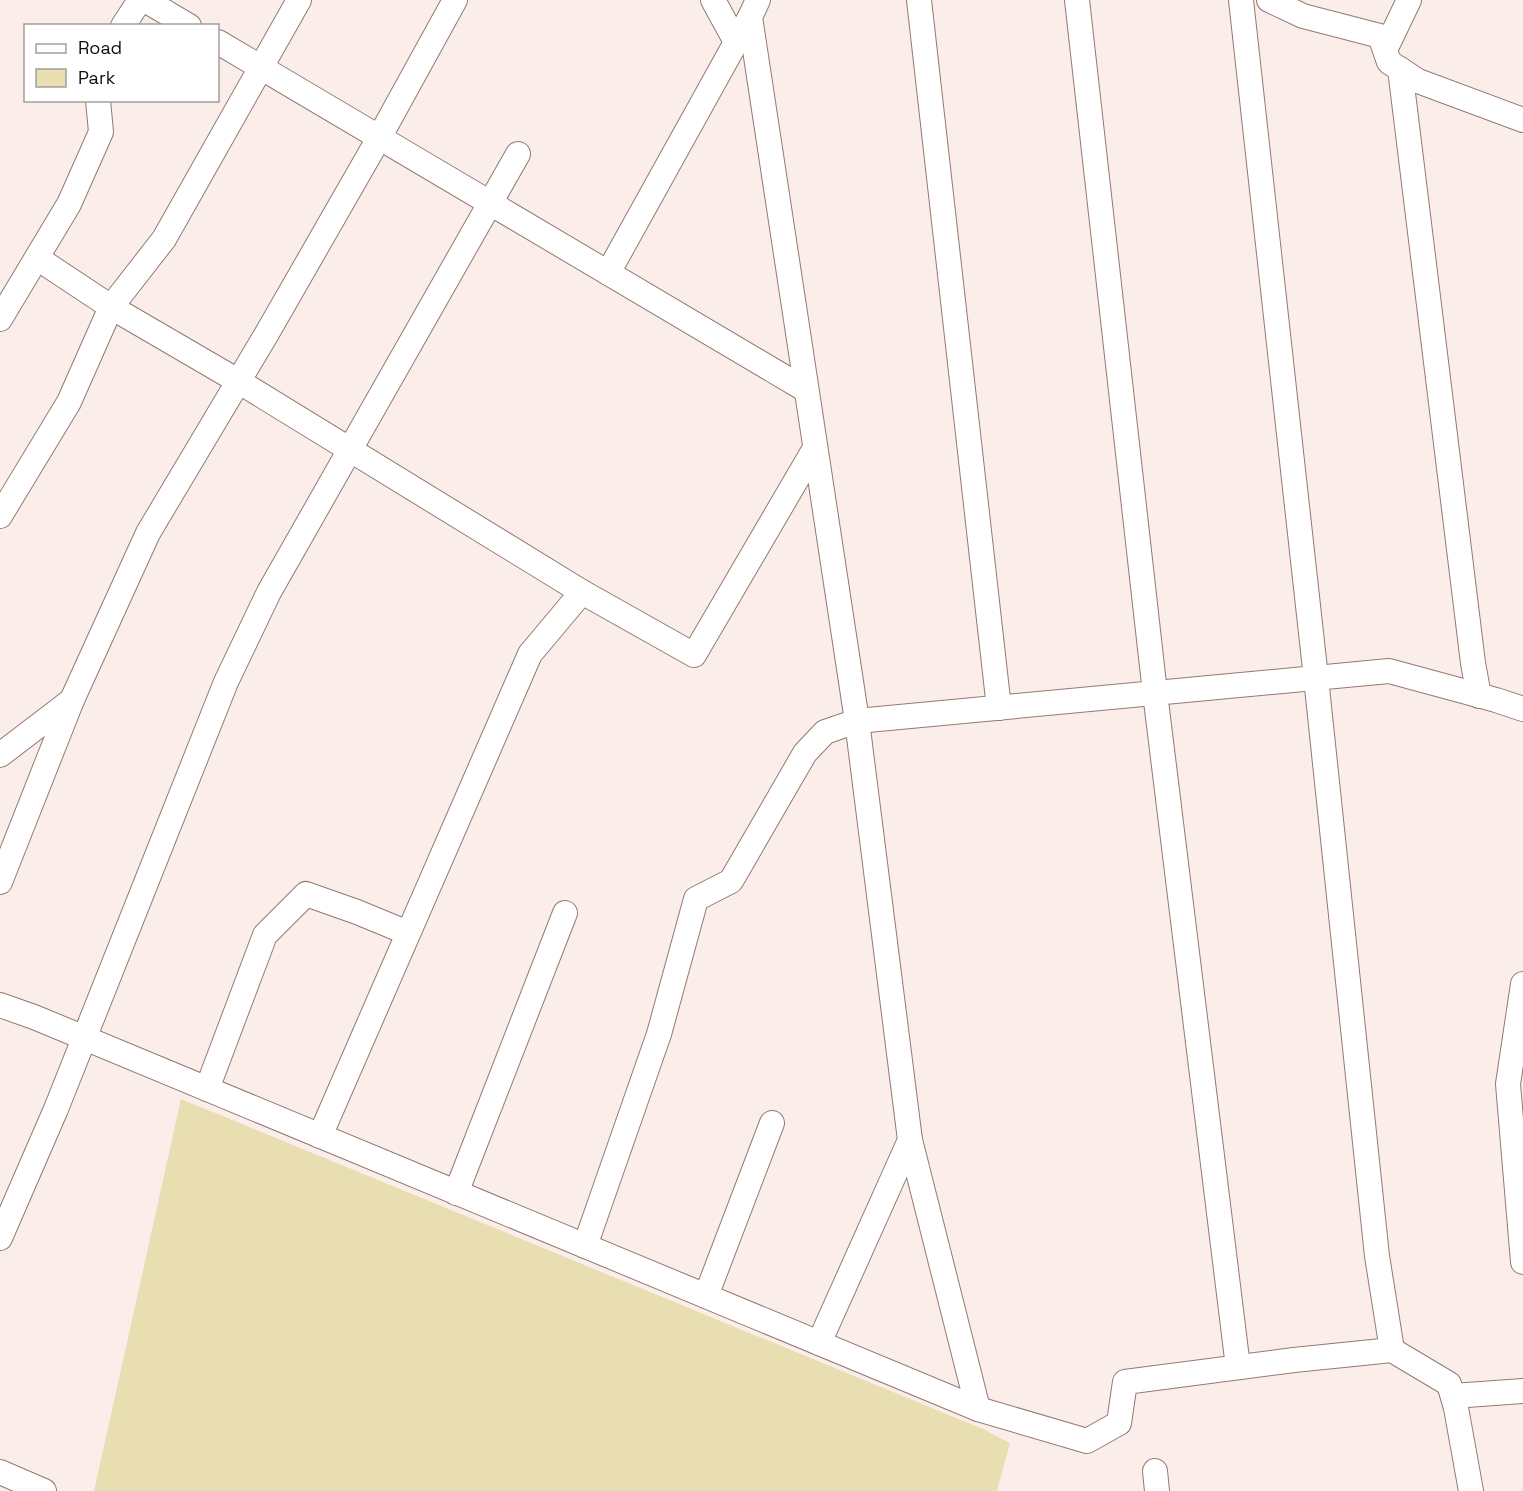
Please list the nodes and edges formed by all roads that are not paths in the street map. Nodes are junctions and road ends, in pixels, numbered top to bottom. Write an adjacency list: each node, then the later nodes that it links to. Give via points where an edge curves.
1 (140, 0): 12 (street)
2 (146, 0): 13 (street)
3 (299, 0): 17 (street)
4 (455, 0): 21 (street)
5 (713, 0): 14 (street)
6 (919, 0): 38 (street)
7 (1077, 0): 35 (street)
8 (1241, 0): 34 (street)
9 (1269, 0): 16 (street, via 1303,16 1380,36)
10 (1409, 0): 16 (street)
11 (754, 8): 14 (street); 29 (street)
12 (124, 24)
13 (186, 24)
14 (736, 42): 25 (street)
15 (219, 43): 17 (street)
16 (1385, 50): 18 (street, via 1389,62)
17 (261, 68): 21 (street); 26 (street, via 164,238)
18 (1400, 69): 20 (street, via 1418,81); 36 (street)
19 (98, 102): 24 (street, via 100,132 69,204)
20 (1522, 115)
21 (379, 138): 23 (street); 28 (street)
22 (518, 154): 23 (street)
23 (490, 203): 25 (street); 31 (street)
24 (37, 258): 26 (street); 27 (street)
25 (608, 273): 29 (street)
26 (111, 308): 28 (street); 32 (street, via 69,402)
27 (0, 320)
28 (238, 381): 31 (street); 37 (street, via 148,533)
29 (806, 390): 30 (street)
30 (815, 448): 33 (street, via 694,654); 40 (street)
31 (350, 449): 33 (street); 47 (street, via 269,592 226,682)
32 (0, 516)
33 (582, 592): 44 (street, via 530,654)
34 (1316, 678): 35 (street); 36 (street, via 1389,671); 59 (street, via 1377,1256)
35 (1155, 693): 38 (street); 60 (street)
36 (1479, 696): 39 (street)
37 (72, 700): 41 (street); 42 (street)
38 (999, 708): 40 (street)
39 (1523, 709)
40 (857, 721): 52 (street); 55 (street, via 825,732 805,753 731,881 696,899 659,1034)
41 (0, 755)
42 (0, 882)
43 (565, 913): 53 (street)
44 (408, 933): 49 (street, via 306,894 265,935); 51 (street)
45 (1523, 984): 48 (street)
46 (0, 1005): 47 (street)
47 (84, 1038): 49 (street); 54 (street)
48 (1515, 1087): 56 (street)
49 (207, 1089): 51 (street)
50 (772, 1123): 57 (street)
51 (320, 1136): 53 (street)
52 (910, 1140): 58 (street); 63 (street)
53 (456, 1193): 55 (street)
54 (0, 1238)
55 (585, 1246): 57 (street)
56 (1523, 1262)
57 (706, 1296): 58 (street)
58 (819, 1343): 63 (street)
59 (1392, 1350): 60 (street); 62 (street, via 1449,1384)
60 (1238, 1367): 63 (street, via 1125,1382 1119,1423 1087,1441)
61 (1523, 1391): 62 (street)
62 (1453, 1396): 66 (street)
63 (978, 1409)
64 (1, 1476): 65 (street)
65 (44, 1491)
66 (1471, 1491)

